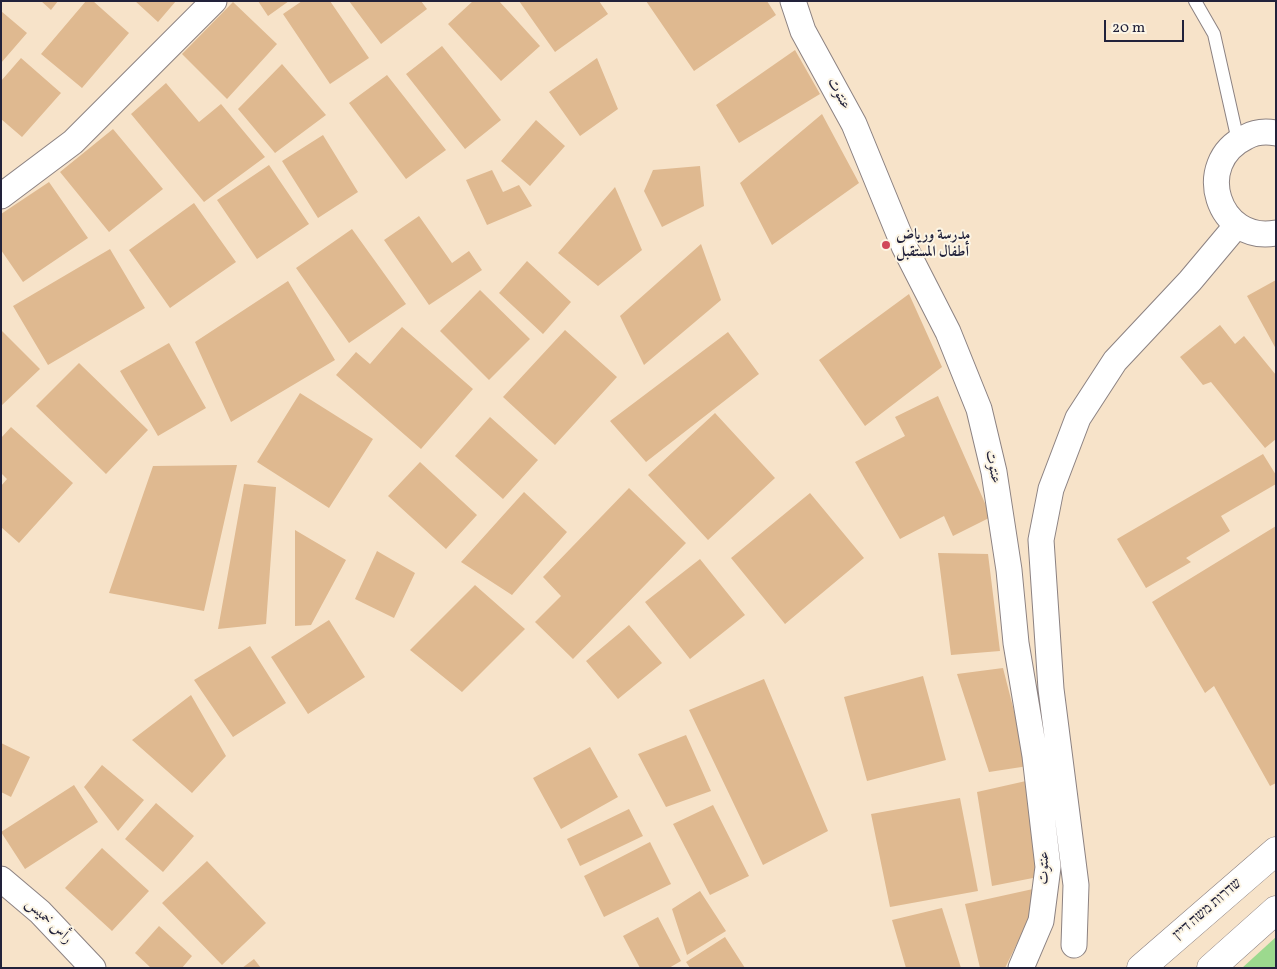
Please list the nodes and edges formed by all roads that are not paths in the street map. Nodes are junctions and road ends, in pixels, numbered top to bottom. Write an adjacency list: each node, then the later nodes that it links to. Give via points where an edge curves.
1 (214, 1): 6 (street, via 73,142)
2 (793, 1): 14 (street, عنتوت, via 803,32 854,124 904,246 948,332 979,409 994,472 1016,644 1036,756 1048,867 1041,921)
3 (1195, 1): 5 (lane, via 1214,34)
4 (1274, 132): 5 (street, via 1253,134)
5 (1238, 141): 7 (street, via 1218,166 1215,182 1225,213)
6 (1, 196)
7 (1237, 225): 8 (street); 12 (street, via 1115,361 1078,418 1051,489 1041,540 1051,689 1076,885)
8 (1273, 236)
9 (1276, 851): 15 (street, שדרות משה דיין)
10 (1, 879): 13 (street, رأس خميس, via 40,912)
11 (1276, 910): 16 (street)
12 (1074, 945)
13 (93, 968)
14 (1021, 968)
15 (1141, 968)
16 (1211, 968)

